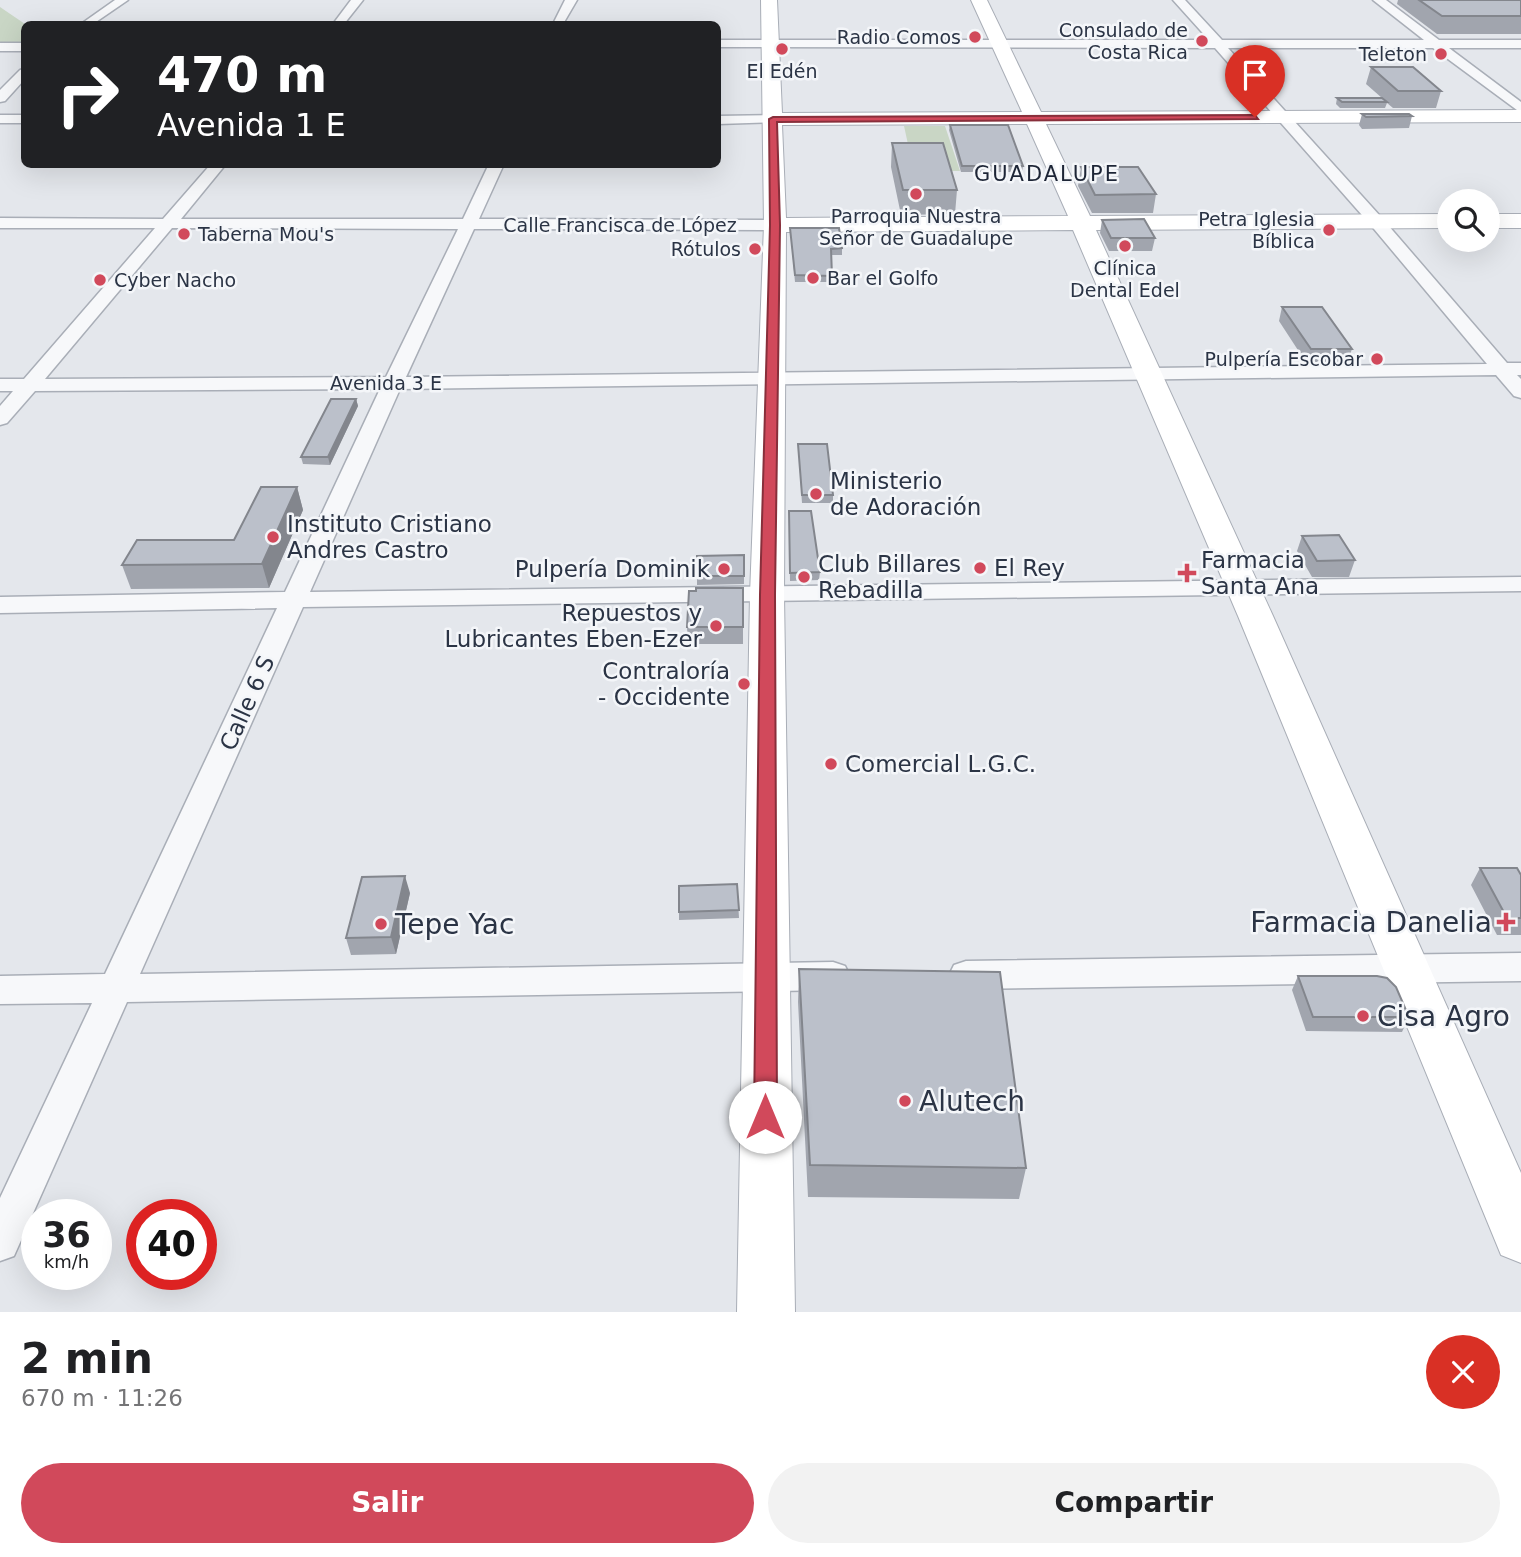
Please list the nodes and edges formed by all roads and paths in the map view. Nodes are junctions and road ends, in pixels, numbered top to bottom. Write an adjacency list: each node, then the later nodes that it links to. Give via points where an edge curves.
1 (122, 0): 8 (street)
2 (357, 0): 9 (street)
3 (570, 0): 10 (street)
4 (769, 0): 14 (street)
5 (979, 0): 11 (street)
6 (1179, 0): 12 (street)
7 (1379, 0): 15 (street)
8 (90, 21)
9 (340, 21)
10 (560, 21)
11 (999, 43): 12 (street); 14 (street); 24 (street)
12 (1216, 43): 15 (street); 22 (street)
13 (721, 44): 14 (street)
14 (770, 44): 27 (street)
15 (1434, 44): 16 (street); 21 (street)
16 (1521, 44)
17 (0, 47): 18 (street)
18 (21, 47)
19 (21, 76): 20 (street)
20 (0, 99)
21 (1521, 109)
22 (1283, 117): 23 (street); 24 (street); 31 (street)
23 (1521, 117)
24 (1034, 118): 27 (street); 36 (street)
25 (0, 119): 26 (street)
26 (21, 119)
27 (773, 119): 28 (street); 39 (street)
28 (721, 120)
29 (216, 168): 37 (street)
30 (495, 168): 38 (street, Calle 6 S)
31 (1375, 220): 32 (street, Calle Francisca de López); 36 (street, Calle Francisca de López); 40 (street)
32 (1437, 221)
33 (1500, 221): 34 (street)
34 (1521, 221)
35 (0, 223): 37 (street, Calle Francisca de López)
36 (1082, 223): 39 (street, Calle Francisca de López); 42 (street)
37 (168, 224): 38 (street, Calle Francisca de López); 45 (street)
38 (467, 225): 39 (street, Calle Francisca de López); 44 (street, Calle 6 S)
39 (775, 225): 43 (street)
40 (1500, 369): 41 (street); 42 (street); 47 (street)
41 (1521, 369)
42 (1148, 374): 43 (street); 50 (street)
43 (772, 378): 44 (street, Avenida 3 E); 51 (street)
44 (393, 383): 45 (street, Avenida 3 E); 52 (street, Calle 6 S)
45 (32, 384): 46 (street, Avenida 3 E); 48 (street)
46 (0, 385)
47 (1521, 392)
48 (0, 419)
49 (1521, 584): 50 (street)
50 (1243, 590): 51 (street); 55 (street)
51 (767, 595): 52 (street); 58 (street)
52 (294, 599): 53 (street); 59 (street, Calle 6 S)
53 (0, 605)
54 (1521, 967): 55 (street)
55 (1406, 969): 56 (street); 61 (street)
56 (932, 975)
57 (862, 976): 58 (street)
58 (765, 977): 59 (street); 63 (street)
59 (118, 988): 60 (street); 62 (street, Calle 6 S)
60 (0, 990)
61 (1521, 1236)
62 (0, 1242)
63 (766, 1312)

